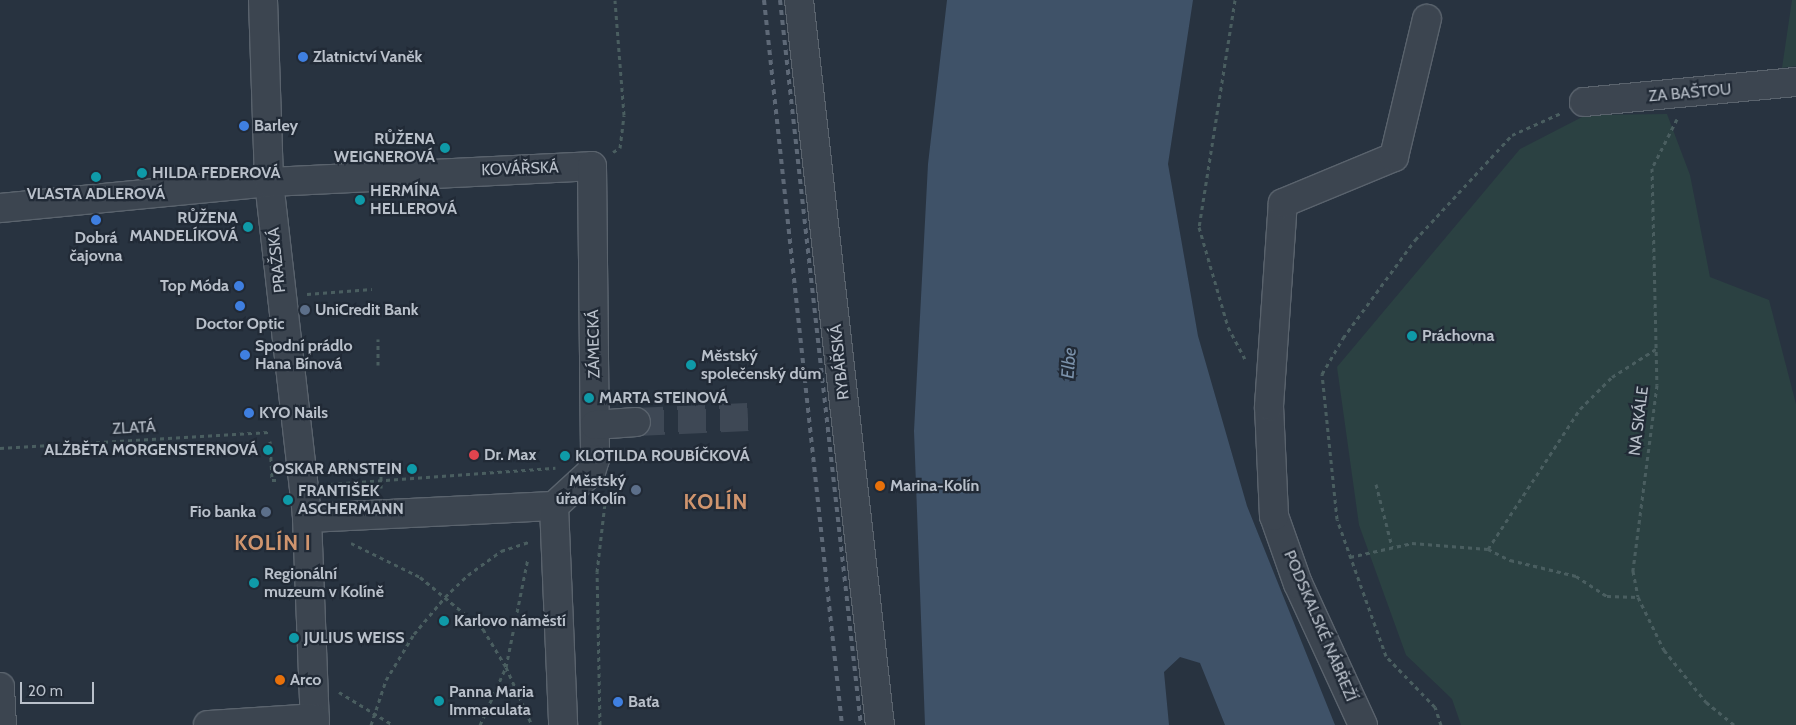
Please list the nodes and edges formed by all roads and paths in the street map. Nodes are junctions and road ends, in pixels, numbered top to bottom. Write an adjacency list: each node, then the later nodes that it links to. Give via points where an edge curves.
1 (263, 0): 10 (street, PRAŽSKÁ)
2 (615, 0): 9 (path, via 624,115 620,148)
3 (799, 0): 48 (street, RYBÁŘSKÁ)
4 (1234, 0): 16 (path, via 1199,227 1228,327)
5 (1426, 19): 49 (street, PODSKALSKÉ NÁBŘEŽÍ, via 1394,157 1282,203 1269,406 1274,516 1298,584)
6 (1796, 82): 7 (street, ZA BAŠTOU)
7 (1689, 94): 8 (street, ZA BAŠTOU); 15 (path, NA SKÁLE, via 1652,168)
8 (1584, 102): 33 (path, via 1512,136 1415,240 1343,338 1322,374 1337,519)
9 (592, 166): 10 (street, KOVÁŘSKÁ); 19 (street, ZÁMECKÁ)
10 (269, 182): 11 (street, KOVÁŘSKÁ); 13 (street, PRAŽSKÁ)
11 (0, 208)
12 (372, 288): 13 (path)
13 (281, 296): 29 (street, PRAŽSKÁ)
14 (378, 340): 17 (path)
15 (1656, 349): 32 (path, via 1612,377 1580,409); 35 (path, NA SKÁLE, via 1657,384 1633,571)
16 (1246, 362)
17 (378, 366)
18 (636, 422): 19 (street)
19 (595, 425): 28 (street, ZÁMECKÁ, via 595,459 591,472)
20 (0, 448): 23 (path, ZLATÁ, via 269,432)
21 (560, 468): 24 (path)
22 (381, 469): 24 (path)
23 (272, 480)
24 (381, 481): 25 (path, via 332,485)
25 (324, 482)
26 (1376, 484): 31 (path)
27 (606, 490): 47 (path, via 597,572)
28 (554, 506): 29 (street); 46 (street)
29 (307, 518): 39 (street)
30 (343, 539): 34 (path, via 420,576)
31 (1392, 547): 32 (path, via 1412,543); 33 (path)
32 (1488, 549): 35 (path, via 1510,560 1576,576 1607,596)
33 (1350, 557): 50 (path, via 1386,656 1435,708)
34 (445, 597): 36 (path, via 482,629); 36 (path, via 501,551 529,542 527,575); 38 (path, via 414,634 386,680)
35 (1638, 597): 51 (path, NA SKÁLE, via 1664,650 1706,702)
36 (506, 667): 44 (path); 45 (path)
37 (0, 687): 40 (street)
38 (373, 714): 42 (path); 43 (path)
39 (315, 722): 41 (street)
40 (2, 725)
41 (208, 725)
42 (371, 725)
43 (393, 725)
44 (480, 725)
45 (532, 725)
46 (564, 725)
47 (600, 725)
48 (880, 725)
49 (1363, 725)
50 (1441, 725)
51 (1734, 725)

